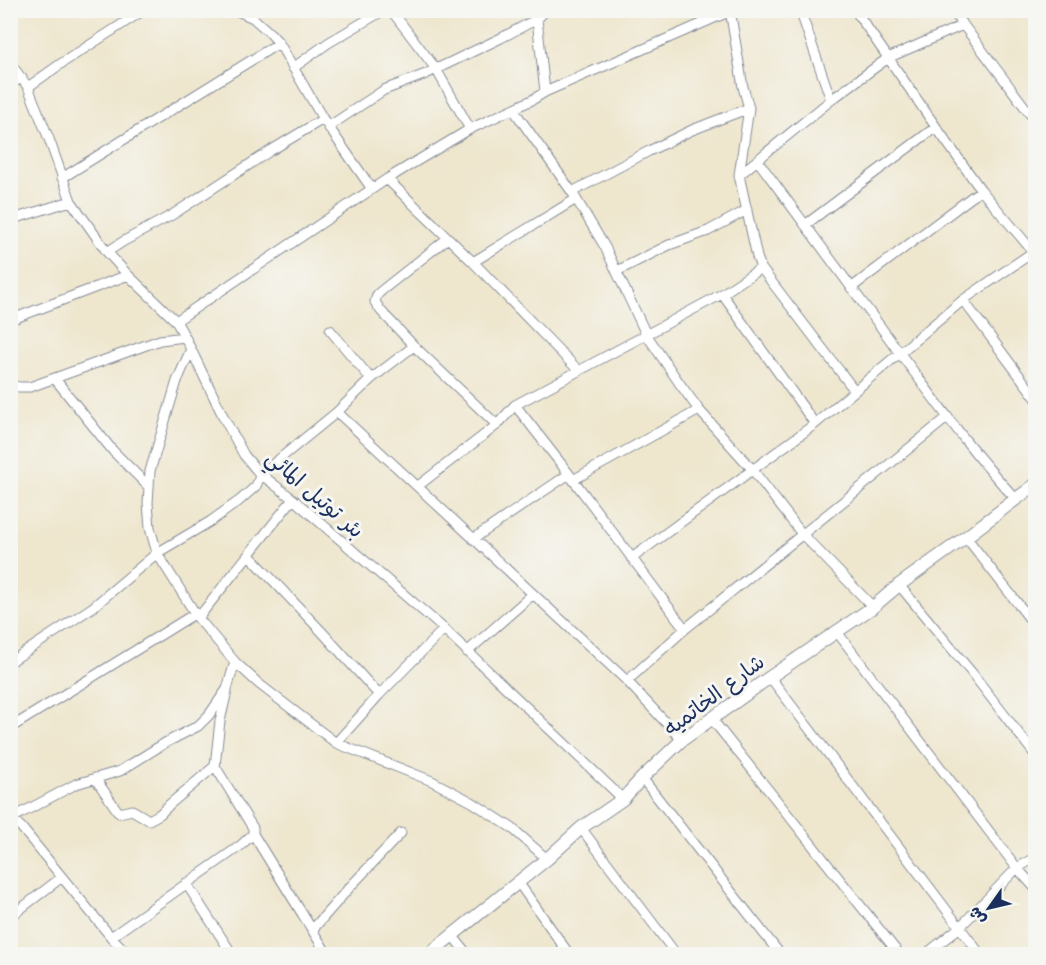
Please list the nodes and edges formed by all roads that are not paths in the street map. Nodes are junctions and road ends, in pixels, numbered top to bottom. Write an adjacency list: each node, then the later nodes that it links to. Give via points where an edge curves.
1 (144, 10): 20 (street)
2 (235, 10): 10 (street)
3 (384, 10): 16 (street)
4 (391, 10): 17 (street)
5 (546, 10): 11 (street)
6 (800, 10): 22 (street)
7 (855, 10): 14 (street)
8 (952, 10): 12 (street)
9 (730, 11): 21 (street); 23 (street)
10 (255, 14): 13 (street)
11 (537, 19): 17 (street); 21 (street)
12 (963, 25): 14 (street); 25 (street)
13 (279, 43): 16 (street); 31 (street)
14 (888, 58): 22 (street); 27 (street)
15 (10, 63): 18 (street, بئر توتيل المائي)
16 (293, 68): 26 (street)
17 (436, 69): 26 (street, via 384,90); 28 (street)
18 (22, 78): 19 (street); 20 (street, بئر توتيل المائي)
19 (10, 84)
20 (28, 87): 31 (street, بئر توتيل المائي)
21 (545, 92): 24 (street)
22 (831, 100): 29 (street)
23 (749, 108): 30 (street); 35 (street, via 640,155)
24 (513, 109): 28 (street); 35 (street)
25 (1035, 122)
26 (326, 123): 33 (street); 41 (street, via 254,161)
27 (936, 127): 34 (street); 39 (street)
28 (470, 129): 32 (street)
29 (758, 161): 30 (street); 39 (street)
30 (740, 175): 37 (street)
31 (62, 178): 36 (street, بئر توتيل المائي)
32 (387, 179): 33 (street); 40 (street)
33 (372, 189): 51 (street)
34 (981, 190): 42 (street); 47 (street)
35 (574, 196): 43 (street); 45 (street)
36 (71, 201): 38 (street); 41 (street, بئر توتيل المائي)
37 (747, 210): 44 (street); 45 (street)
38 (10, 220)
39 (805, 225): 47 (street)
40 (448, 238): 43 (street); 55 (street, via 377,295 375,302 381,311)
41 (107, 252): 46 (street, بئر توتيل المائي)
42 (1035, 252): 49 (street)
43 (473, 262): 58 (street)
44 (761, 268): 48 (street); 62 (street)
45 (617, 271): 53 (street)
46 (128, 275): 50 (street); 51 (street, بئر توتيل المائي)
47 (851, 288): 57 (street)
48 (722, 294): 53 (street); 68 (street)
49 (963, 300): 57 (street); 63 (street)
50 (10, 320)
51 (176, 321): 54 (street, بئر توتيل المائي)
52 (330, 330): 60 (street)
53 (646, 334): 58 (street); 65 (street)
54 (185, 337): 56 (street, بئر توتيل المائي); 59 (street, via 160,340)
55 (414, 346): 60 (street); 69 (street)
56 (191, 349): 71 (street, بئر توتيل المائي, via 244,455); 74 (street, via 177,381 150,471)
57 (900, 353): 62 (street); 67 (street)
58 (579, 371): 64 (street)
59 (55, 379): 61 (street, via 30,387); 74 (street, via 113,451)
60 (370, 379): 66 (street)
61 (10, 385)
62 (855, 391): 68 (street)
63 (1035, 398)
64 (515, 405): 69 (street); 72 (street)
65 (699, 410): 70 (street); 72 (street)
66 (338, 412): 71 (street); 73 (street)
67 (948, 417): 77 (street); 78 (street)
68 (815, 424): 70 (street)
69 (497, 425): 73 (street)
70 (753, 469): 78 (street); 83 (street)
71 (261, 474): 76 (street, بئر توتيل المائي); 81 (street, via 256,486 239,501)
72 (571, 477): 80 (street); 83 (street)
73 (418, 486): 80 (street)
74 (149, 487): 81 (street, via 150,528)
75 (1034, 487): 77 (street, شارع الخاتميه)
76 (293, 499): 82 (street); 89 (street, بئر توتيل المائي)
77 (1016, 499): 79 (street, شارع الخاتميه)
78 (802, 534): 86 (street); 90 (street)
79 (966, 537): 84 (street, شارع الخاتميه); 88 (street)
80 (473, 539): 85 (street)
81 (157, 553): 87 (street); 93 (street, via 93,607)
82 (249, 555): 87 (street); 98 (street)
83 (633, 558): 90 (street)
84 (899, 585): 86 (street, شارع الخاتميه); 103 (street)
85 (532, 594): 92 (street); 96 (street)
86 (873, 607): 91 (street, شارع الخاتميه)
87 (197, 615): 94 (street); 100 (street)
88 (1035, 627)
89 (444, 629): 92 (street, بئر توتيل المائي); 98 (street)
90 (685, 629): 96 (street)
91 (837, 632): 95 (street, شارع الخاتميه); 114 (street)
92 (467, 652): 107 (street, بئر توتيل المائي)
93 (10, 662)
94 (235, 662): 97 (street); 102 (street)
95 (770, 677): 99 (street, شارع الخاتميه); 120 (street)
96 (627, 681): 101 (street)
97 (227, 689): 104 (street); 105 (street, via 198,726 120,771)
98 (379, 695): 102 (street)
99 (711, 718): 101 (street, شارع الخاتميه); 132 (street)
100 (10, 729)
101 (682, 740): 106 (street, شارع الخاتميه)
102 (336, 743): 113 (street, via 432,781 472,802 512,828)
103 (1035, 756)
104 (215, 766): 105 (street, via 149,820 132,810 119,813); 111 (street)
105 (95, 778): 108 (street)
106 (642, 778): 107 (street, شارع الخاتميه); 131 (street)
107 (623, 799): 109 (street, شارع الخاتميه)
108 (11, 818): 115 (street)
109 (580, 828): 113 (street, شارع الخاتميه); 130 (street)
110 (401, 833): 121 (street)
111 (253, 834): 117 (street); 121 (street)
112 (1035, 857): 114 (street)
113 (547, 859): 116 (street, شارع الخاتميه)
114 (1017, 868): 118 (street); 120 (street)
115 (62, 877): 119 (street); 123 (street)
116 (518, 882): 122 (street, شارع الخاتميه); 129 (street)
117 (186, 883): 123 (street); 125 (street)
118 (1035, 889)
119 (10, 916)
120 (960, 927): 133 (street); 134 (street)
121 (313, 929): 126 (street)
122 (452, 935): 127 (street, شارع الخاتميه); 128 (street)
123 (111, 938): 124 (street)
124 (128, 954)
125 (232, 954)
126 (327, 954)
127 (429, 954)
128 (467, 954)
129 (569, 954)
130 (676, 954)
131 (780, 954)
132 (899, 954)
133 (926, 954)
134 (980, 954)

